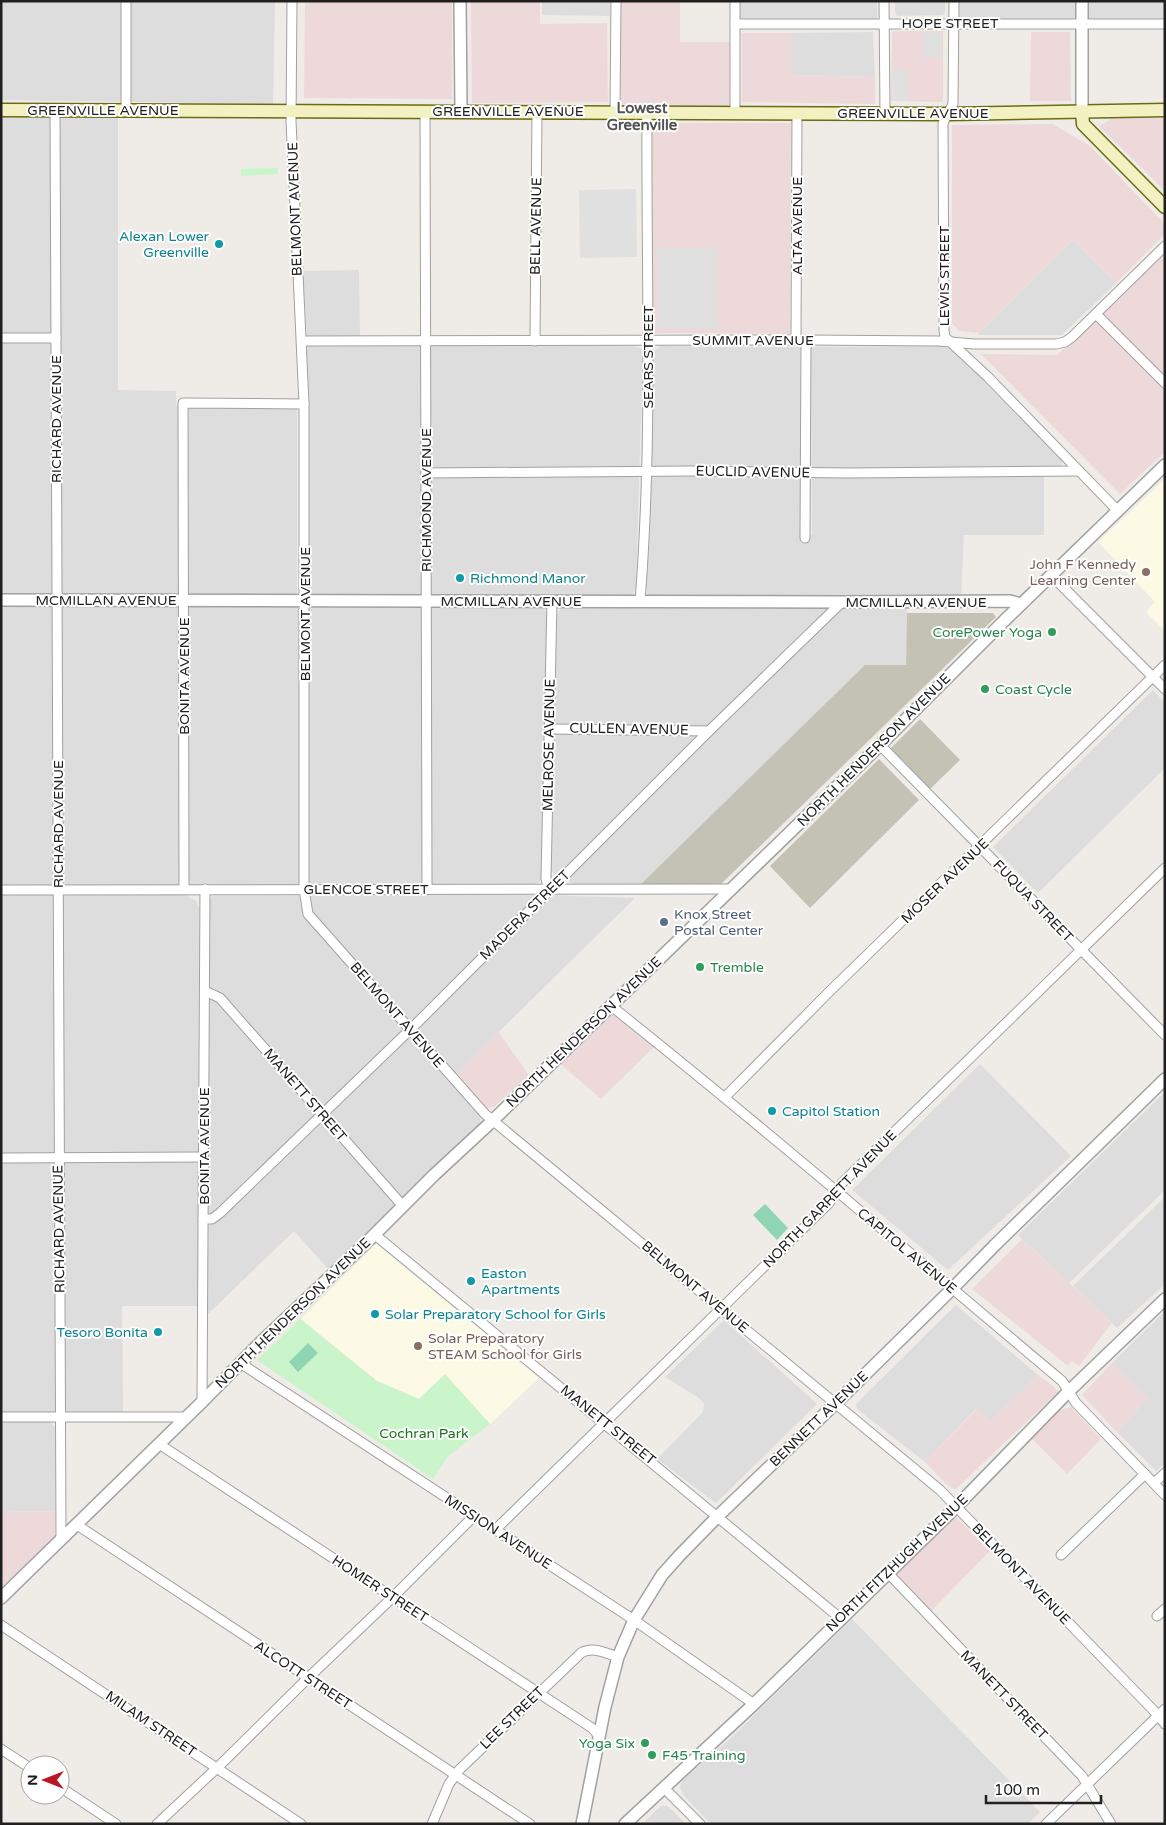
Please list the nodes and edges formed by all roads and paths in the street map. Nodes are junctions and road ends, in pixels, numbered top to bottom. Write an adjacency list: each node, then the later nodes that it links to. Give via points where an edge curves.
1 (126, 1): 19 (street)
2 (292, 1): 22 (street, BELMONT AVENUE)
3 (460, 1): 17 (street)
4 (616, 1): 23 (street)
5 (735, 1): 11 (street)
6 (884, 1): 12 (street)
7 (954, 1): 9 (street, LEWIS STREET)
8 (1082, 1): 10 (street)
9 (954, 23): 10 (street, HOPE STREET); 12 (street, HOPE STREET); 28 (street, LEWIS STREET, via 953,104)
10 (1082, 23): 13 (street, HOPE STREET); 21 (street)
11 (735, 24): 12 (street, HOPE STREET); 27 (street)
12 (884, 24): 26 (street)
13 (1165, 24)
14 (1, 110): 15 (main road, GREENVILLE AVENUE)
15 (55, 110): 19 (main road, GREENVILLE AVENUE); 33 (street, RICHARD AVENUE)
16 (424, 110): 17 (main road, GREENVILLE AVENUE); 22 (main road, GREENVILLE AVENUE); 38 (street, RICHMOND AVENUE)
17 (461, 110): 20 (main road, GREENVILLE AVENUE)
18 (1165, 110): 21 (main road, GREENVILLE AVENUE)
19 (126, 111): 22 (main road, GREENVILLE AVENUE)
20 (537, 111): 23 (main road, GREENVILLE AVENUE); 34 (street, BELL AVENUE)
21 (1082, 111): 28 (main road, GREENVILLE AVENUE); 29 (main road, via 1083,124)
22 (291, 112): 37 (street, BELMONT AVENUE)
23 (615, 112): 24 (main road, GREENVILLE AVENUE)
24 (647, 112): 27 (main road, GREENVILLE AVENUE); 35 (street, SEARS STREET)
25 (797, 113): 26 (main road, GREENVILLE AVENUE); 27 (main road, GREENVILLE AVENUE); 36 (street, ALTA AVENUE)
26 (885, 113): 28 (main road, GREENVILLE AVENUE)
27 (735, 114)
28 (948, 114): 39 (street, LEWIS STREET, via 943,123 944,330)
29 (1165, 208)
30 (1165, 246): 31 (street, SUMMIT AVENUE)
31 (1096, 314): 39 (street, SUMMIT AVENUE, via 1072,337 1056,344); 40 (street)
32 (1, 338): 33 (street)
33 (56, 338): 51 (street, RICHARD AVENUE)
34 (534, 340): 35 (street, SUMMIT AVENUE); 38 (street, SUMMIT AVENUE)
35 (648, 340): 36 (street, SUMMIT AVENUE); 44 (street, SEARS STREET)
36 (801, 340): 39 (street, SUMMIT AVENUE); 46 (street, ALTA AVENUE)
37 (302, 341): 38 (street, SUMMIT AVENUE); 41 (street, BELMONT AVENUE)
38 (425, 341): 45 (street, RICHMOND AVENUE)
39 (951, 343): 43 (street, LEWIS STREET)
40 (1165, 383)
41 (304, 404): 52 (street, BONITA AVENUE, via 183,403); 53 (street, BELMONT AVENUE)
42 (1165, 465): 47 (street, NORTH HENDERSON AVENUE)
43 (1080, 471): 46 (street, EUCLID AVENUE); 47 (street, LEWIS STREET)
44 (648, 472): 45 (street, EUCLID AVENUE); 46 (street, EUCLID AVENUE); 56 (street, SEARS STREET)
45 (426, 473): 54 (street, RICHMOND AVENUE)
46 (806, 473): 48 (street, ALTA AVENUE)
47 (1118, 511): 49 (street, NORTH HENDERSON AVENUE)
48 (806, 538)
49 (1052, 576): 58 (street, NORTH HENDERSON AVENUE); 60 (street)
50 (1, 600): 51 (street, MCMILLAN AVENUE)
51 (57, 600): 52 (street, MCMILLAN AVENUE); 74 (street, RICHARD AVENUE)
52 (184, 600): 53 (street, MCMILLAN AVENUE); 67 (street, BONITA AVENUE)
53 (304, 601): 54 (street, MCMILLAN AVENUE); 69 (street, BELMONT AVENUE)
54 (427, 601): 55 (street, MCMILLAN AVENUE); 70 (street, RICHMOND AVENUE)
55 (552, 601): 56 (street, MCMILLAN AVENUE); 62 (street, MELROSE AVENUE)
56 (640, 601): 57 (street, MCMILLAN AVENUE)
57 (842, 602): 58 (street, MCMILLAN AVENUE, via 1010,601); 63 (street, MADERA STREET)
58 (1021, 604): 64 (street, NORTH HENDERSON AVENUE)
59 (1165, 665): 60 (street, MOSER AVENUE)
60 (1153, 678): 61 (street); 65 (street, MOSER AVENUE)
61 (1165, 690)
62 (549, 728): 63 (street, CULLEN AVENUE); 71 (street, MELROSE AVENUE, via 546,881)
63 (709, 730): 71 (street, MADERA STREET)
64 (880, 745): 65 (street, FUQUA STREET); 72 (street, NORTH HENDERSON AVENUE)
65 (980, 846): 75 (street, FUQUA STREET); 81 (street, MOSER AVENUE)
66 (1165, 868): 75 (street, NORTH GARRETT AVENUE)
67 (184, 889): 68 (street, GLENCOE STREET); 74 (street, GLENCOE STREET)
68 (206, 889): 69 (street, GLENCOE STREET); 76 (street, BONITA AVENUE)
69 (304, 889): 70 (street, GLENCOE STREET); 78 (street, BELMONT AVENUE, via 308,914)
70 (427, 889): 71 (street, GLENCOE STREET)
71 (549, 889): 72 (street, GLENCOE STREET); 78 (street, MADERA STREET, via 542,900)
72 (732, 889): 77 (street, NORTH HENDERSON AVENUE)
73 (1, 890): 74 (street, GLENCOE STREET)
74 (58, 890): 86 (street, RICHARD AVENUE)
75 (1081, 950): 79 (street, FUQUA STREET); 87 (street, NORTH GARRETT AVENUE)
76 (205, 991): 82 (street, MANETT STREET, via 220,998); 84 (street, BONITA AVENUE)
77 (610, 1005): 81 (street, CAPITOL AVENUE); 83 (street, NORTH HENDERSON AVENUE)
78 (410, 1029): 82 (street, MADERA STREET); 83 (street, BELMONT AVENUE, via 485,1114)
79 (1165, 1035)
80 (1165, 1079): 91 (street, BENNETT AVENUE)
81 (725, 1097): 87 (street, CAPITOL AVENUE)
82 (322, 1114): 88 (street, MANETT STREET); 89 (street, MADERA STREET, via 220,1213 212,1219)
83 (494, 1120): 88 (street, NORTH HENDERSON AVENUE); 93 (street, BELMONT AVENUE)
84 (203, 1157): 86 (street); 89 (street, BONITA AVENUE)
85 (1, 1158): 86 (street)
86 (58, 1158): 100 (street, RICHARD AVENUE)
87 (837, 1192): 91 (street, CAPITOL AVENUE); 93 (street, NORTH GARRETT AVENUE, via 830,1203)
88 (402, 1205): 90 (street, NORTH HENDERSON AVENUE)
89 (203, 1219): 96 (street, BONITA AVENUE)
90 (374, 1234): 94 (street, NORTH HENDERSON AVENUE); 101 (street, MANETT STREET)
91 (952, 1289): 95 (street, CAPITOL AVENUE, via 1062,1381); 97 (street, BENNETT AVENUE)
92 (1165, 1299): 95 (street, NORTH FITZHUGH AVENUE)
93 (722, 1308): 97 (street, BELMONT AVENUE); 101 (street, NORTH GARRETT AVENUE)
94 (240, 1363): 96 (street, NORTH HENDERSON AVENUE); 108 (street, MISSION AVENUE)
95 (1069, 1391): 104 (street, CAPITOL AVENUE, via 1076,1403); 107 (street, NORTH FITZHUGH AVENUE)
96 (202, 1402): 98 (street, NORTH HENDERSON AVENUE)
97 (836, 1404): 107 (street, BELMONT AVENUE); 109 (street, BENNETT AVENUE)
98 (187, 1416): 100 (street); 102 (street, NORTH HENDERSON AVENUE)
99 (1, 1417): 100 (street)
100 (61, 1417): 112 (street, RICHARD AVENUE)
101 (604, 1423): 109 (street, MANETT STREET); 111 (street, NORTH GARRETT AVENUE)
102 (160, 1444): 110 (street, NORTH HENDERSON AVENUE); 115 (street, HOMER STREET)
103 (1165, 1473): 105 (street)
104 (1145, 1474): 105 (street, CAPITOL AVENUE); 113 (street)
105 (1154, 1483): 106 (street, CAPITOL AVENUE)
106 (1165, 1494)
107 (956, 1507): 114 (street, NORTH FITZHUGH AVENUE); 126 (street, BELMONT AVENUE)
108 (474, 1516): 111 (street, MISSION AVENUE); 115 (street)
109 (718, 1516): 119 (street, MANETT STREET); 120 (street, BENNETT AVENUE, via 662,1575)
110 (77, 1525): 112 (street, NORTH HENDERSON AVENUE); 123 (street, ALCOTT STREET)
111 (495, 1530): 120 (street, MISSION AVENUE)
112 (61, 1539): 116 (street, NORTH HENDERSON AVENUE)
113 (1061, 1555)
114 (888, 1573): 119 (street, NORTH FITZHUGH AVENUE); 133 (street, MANETT STREET)
115 (393, 1597): 123 (street); 124 (street, HOMER STREET)
116 (1, 1598)
117 (1165, 1609): 118 (street)
118 (1157, 1616)
119 (840, 1618): 125 (street, NORTH FITZHUGH AVENUE)
120 (634, 1620): 122 (street, BENNETT AVENUE); 125 (street, MISSION AVENUE)
121 (1, 1625): 131 (street, MILAM STREET)
122 (618, 1658): 124 (street, LEE STREET, via 586,1650); 128 (street, BENNETT AVENUE)
123 (308, 1678): 131 (street); 132 (street, ALCOTT STREET)
124 (537, 1694): 128 (street, HOMER STREET, via 592,1728); 132 (street, LEE STREET)
125 (754, 1704): 134 (street, NORTH FITZHUGH AVENUE)
126 (1162, 1712): 127 (street, BELMONT AVENUE); 133 (street)
127 (1165, 1724)
128 (599, 1736): 136 (street, BENNETT AVENUE)
129 (1, 1749): 130 (street)
130 (20, 1761)
131 (217, 1768): 138 (street); 139 (street, MILAM STREET)
132 (455, 1775): 140 (street, LEE STREET); 141 (street, ALCOTT STREET)
133 (1087, 1784): 146 (street); 147 (street, MANETT STREET)
134 (664, 1788): 144 (street, NORTH FITZHUGH AVENUE); 145 (street)
135 (70, 1794): 137 (street)
136 (585, 1811): 142 (street, BENNETT AVENUE); 143 (street)
137 (116, 1824)
138 (157, 1824)
139 (301, 1824)
140 (432, 1824)
141 (530, 1824)
142 (582, 1824)
143 (590, 1824)
144 (625, 1824)
145 (700, 1824)
146 (1046, 1824)
147 (1111, 1824)

